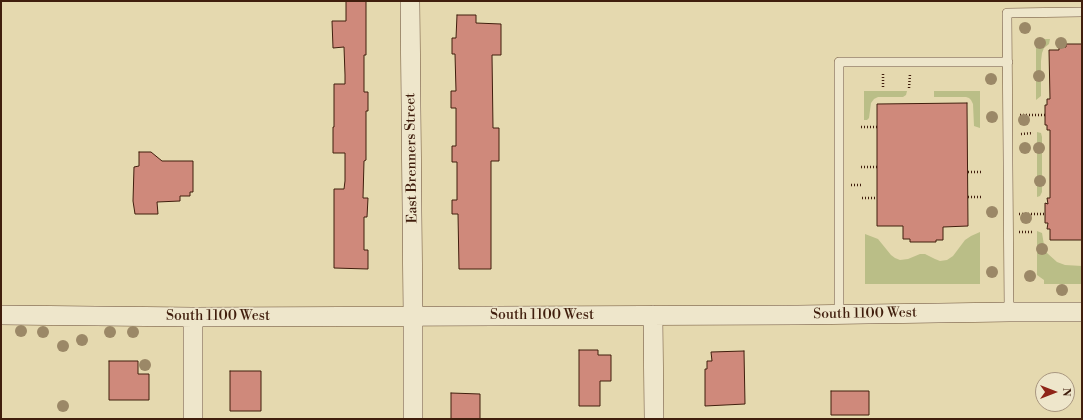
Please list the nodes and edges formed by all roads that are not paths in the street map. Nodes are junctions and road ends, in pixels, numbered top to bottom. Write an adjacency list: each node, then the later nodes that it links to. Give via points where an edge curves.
1 (410, 1): 9 (street, East Brenners Street)
2 (1082, 12): 3 (lane, via 1007,13)
3 (1008, 62): 4 (lane); 6 (lane, via 839,62)
4 (1009, 312): 5 (street, South 1100 West); 6 (street, South 1100 West)
5 (1082, 312)
6 (838, 314): 8 (street, South 1100 West)
7 (1, 315): 10 (street, South 1100 West)
8 (654, 315): 9 (street, South 1100 West); 13 (street)
9 (413, 316): 10 (street, South 1100 West); 12 (street, East Brenners Street)
10 (193, 317): 11 (street)
11 (193, 419)
12 (412, 419)
13 (654, 419)

